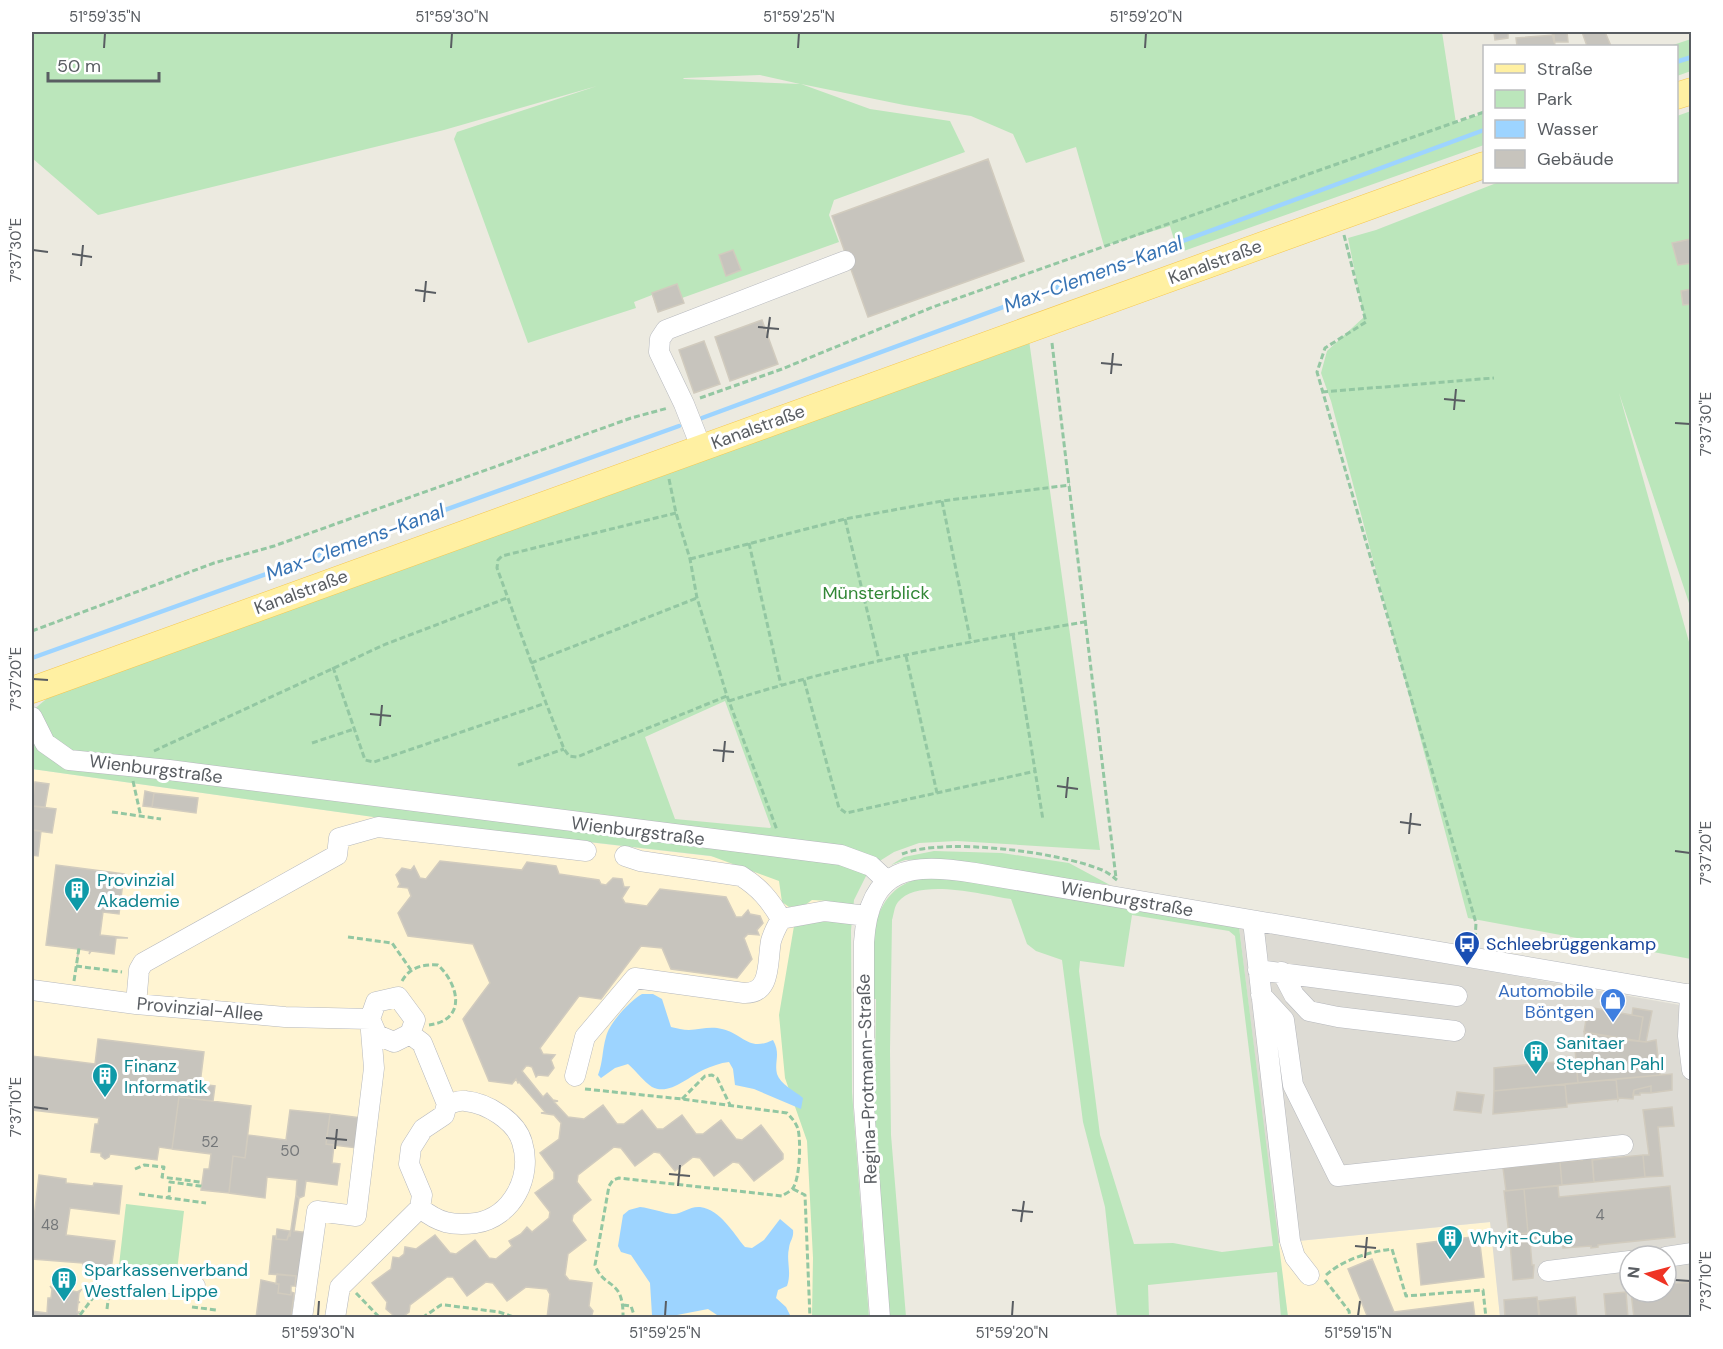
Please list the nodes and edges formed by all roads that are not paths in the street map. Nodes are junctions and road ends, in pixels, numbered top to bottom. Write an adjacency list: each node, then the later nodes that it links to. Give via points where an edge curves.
1 (1483, 166): 3 (main road, Kanalstraße)
2 (845, 261): 3 (street, via 666,330 659,352)
3 (701, 447): 4 (main road, Kanalstraße, via 665,469)
4 (32, 690)
5 (32, 717): 8 (street, Wienburgstraße, via 45,743 69,760 841,855 871,866)
6 (586, 851): 18 (street, via 378,828 339,838 337,855 144,963)
7 (625, 856): 10 (street, via 741,876 770,899)
8 (882, 877): 9 (street, Regina-Protmann-Straße); 11 (street, Wienburgstraße, via 912,869 952,870)
9 (867, 916): 10 (street, via 825,910); 34 (street, Regina-Protmann-Straße, via 863,957 864,1107)
10 (781, 919): 23 (street, via 772,938 764,985 759,990 744,993 635,978 585,1037)
11 (1253, 921): 12 (street); 15 (street, Wienburgstraße)
12 (1258, 970): 13 (street); 16 (street)
13 (1282, 972): 17 (street); 21 (street, via 1294,995 1309,1011)
14 (32, 990): 18 (street, Provinzial-Allee)
15 (1691, 994): 22 (street, via 1688,1036)
16 (1261, 995): 25 (street, via 1284,1020 1293,1085 1338,1176); 29 (street, via 1290,1241 1295,1257)
17 (1457, 996)
18 (136, 1004): 19 (street, Provinzial-Allee, via 285,1017)
19 (370, 1019): 20 (street, via 377,1035 394,1042); 20 (street, via 376,1002 398,997); 32 (street, via 374,1068 356,1215 317,1211)
20 (413, 1027): 24 (street)
21 (1455, 1031)
22 (1692, 1070)
23 (574, 1076)
24 (447, 1104): 26 (street, via 444,1115 423,1129 411,1148 409,1164 422,1195); 26 (street, via 464,1101 486,1106 507,1119 522,1141 522,1178 514,1201 499,1215 482,1222 463,1225 436,1220)
25 (1623, 1145)
26 (420, 1208): 33 (street, via 340,1287)
27 (1618, 1262): 28 (street)
28 (1548, 1270)
29 (1309, 1275)
30 (109, 1276): 31 (street)
31 (195, 1286)
32 (302, 1317)
33 (335, 1317)
34 (880, 1317)

